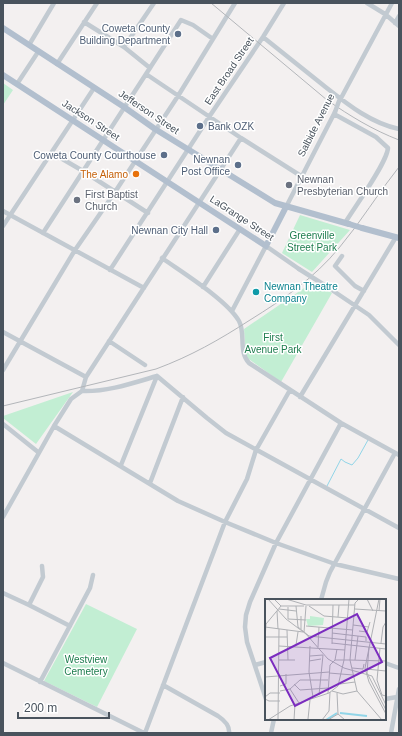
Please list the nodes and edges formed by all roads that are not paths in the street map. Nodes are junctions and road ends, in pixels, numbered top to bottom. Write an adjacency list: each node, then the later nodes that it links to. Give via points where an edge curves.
1 (54, 3): 15 (street)
2 (97, 3): 10 (street)
3 (154, 3): 16 (street)
4 (235, 3): 14 (street)
5 (284, 3): 13 (street, East Broad Street)
6 (367, 3): 8 (street)
7 (392, 3): 8 (street, Salbide Avenue)
8 (385, 14): 11 (street); 25 (street, Salbide Avenue)
9 (399, 16): 11 (street)
10 (84, 22): 16 (street); 18 (street)
11 (397, 24)
12 (3, 28): 15 (main road, Jefferson Street)
13 (263, 37): 25 (street); 28 (street, East Broad Street)
14 (212, 39): 19 (street, via 193,25 181,20); 24 (street)
15 (28, 45): 17 (main road, Jefferson Street)
16 (124, 47): 19 (street)
17 (38, 52): 18 (main road, Jefferson Street); 22 (street)
18 (57, 64): 23 (main road, Jefferson Street)
19 (150, 68): 21 (street)
20 (3, 74): 22 (main road, Jackson Street)
21 (146, 74): 24 (street); 26 (street)
22 (17, 84): 29 (main road, Jackson Street)
23 (94, 88): 26 (main road, Jefferson Street); 29 (street)
24 (178, 96): 28 (street); 30 (street)
25 (340, 100): 27 (street, Salbide Avenue, bridge); 31 (street, via 374,120)
26 (124, 107): 30 (main road, Jefferson Street); 33 (street)
27 (335, 113): 39 (street, Salbide Avenue); 47 (street, via 376,137 388,148 388,154)
28 (209, 117): 32 (street); 34 (street, East Broad Street)
29 (73, 121): 33 (main road, Jackson Street); 35 (street)
30 (155, 129): 34 (main road, Jefferson Street); 36 (street)
31 (399, 129)
32 (241, 138): 37 (street); 39 (street)
33 (103, 140): 36 (main road, Jackson Street); 38 (street)
34 (189, 150): 37 (main road, Jefferson Street); 40 (street, East Broad Street)
35 (52, 153): 38 (street); 46 (street)
36 (135, 160): 40 (main road, Jackson Street); 41 (street)
37 (220, 170): 42 (street); 43 (main road, Jefferson Street)
38 (83, 171): 41 (street); 50 (street)
39 (301, 176): 43 (street, Salbide Avenue)
40 (168, 181): 42 (main road, LaGrange Street); 45 (street, East Broad Street)
41 (115, 192): 45 (street); 53 (street)
42 (199, 202): 49 (main road, LaGrange Street); 55 (street)
43 (284, 209): 47 (main road); 52 (main road, Salbide Avenue)
44 (3, 211): 46 (street)
45 (148, 213): 56 (street, East Broad Street)
46 (10, 215): 48 (street); 50 (street)
47 (347, 224): 51 (main road, bridge)
48 (3, 226)
49 (240, 229): 52 (main road, LaGrange Street); 57 (street)
50 (43, 233): 53 (street)
51 (398, 238): 59 (street)
52 (266, 246): 60 (street, LaGrange Street, bridge); 61 (street)
53 (75, 250): 56 (street); 64 (street)
54 (342, 256): 59 (street, via 335,266 355,286)
55 (162, 258): 57 (street); 58 (street)
56 (110, 270): 58 (street)
57 (203, 287): 61 (street)
58 (144, 288): 63 (street)
59 (364, 291): 60 (street)
60 (355, 306): 65 (street, LaGrange Street, via 369,315); 73 (street)
61 (232, 311): 70 (street, via 241,326 245,359)
62 (3, 332): 64 (street)
63 (109, 341): 66 (street); 68 (street)
64 (21, 342): 67 (street); 68 (street)
65 (399, 345)
66 (145, 365)
67 (3, 370)
68 (86, 376): 71 (street)
69 (157, 376): 71 (street, via 117,387 92,392); 72 (street); 80 (street)
70 (290, 390): 73 (street); 77 (street)
71 (82, 391): 76 (street, via 71,399)
72 (183, 397): 77 (street, via 226,433); 82 (street)
73 (300, 397): 74 (street)
74 (341, 423): 79 (street); 81 (street)
75 (3, 424): 78 (street)
76 (54, 426): 78 (street); 80 (street)
77 (256, 450): 81 (street); 85 (street, via 247,479)
78 (38, 452): 84 (street)
79 (397, 454): 83 (street)
80 (121, 465): 82 (street)
81 (310, 480): 83 (street); 87 (street)
82 (150, 483): 85 (street, via 178,501)
83 (364, 509): 86 (street); 88 (street)
84 (3, 517)
85 (225, 522): 87 (street); 102 (street)
86 (399, 528)
87 (276, 543): 88 (street); 99 (street, via 246,615 245,627)
88 (335, 564): 91 (street); 93 (street)
89 (42, 566): 94 (street, via 42,577)
90 (93, 575): 95 (street, via 90,588)
91 (399, 579)
92 (3, 593): 94 (street)
93 (321, 599)
94 (29, 605): 95 (street)
95 (70, 626): 101 (street)
96 (265, 662): 99 (street)
97 (3, 663): 101 (street)
98 (386, 663): 100 (street)
99 (255, 665): 104 (street)
100 (399, 668)
101 (40, 682): 109 (street)
102 (163, 685): 109 (street); 110 (street, via 225,721)
103 (399, 689): 105 (street)
104 (265, 696)
105 (397, 697): 106 (street); 108 (street)
106 (386, 699)
107 (274, 720): 111 (street)
108 (393, 732)
109 (144, 733)
110 (228, 733)
111 (271, 733)

